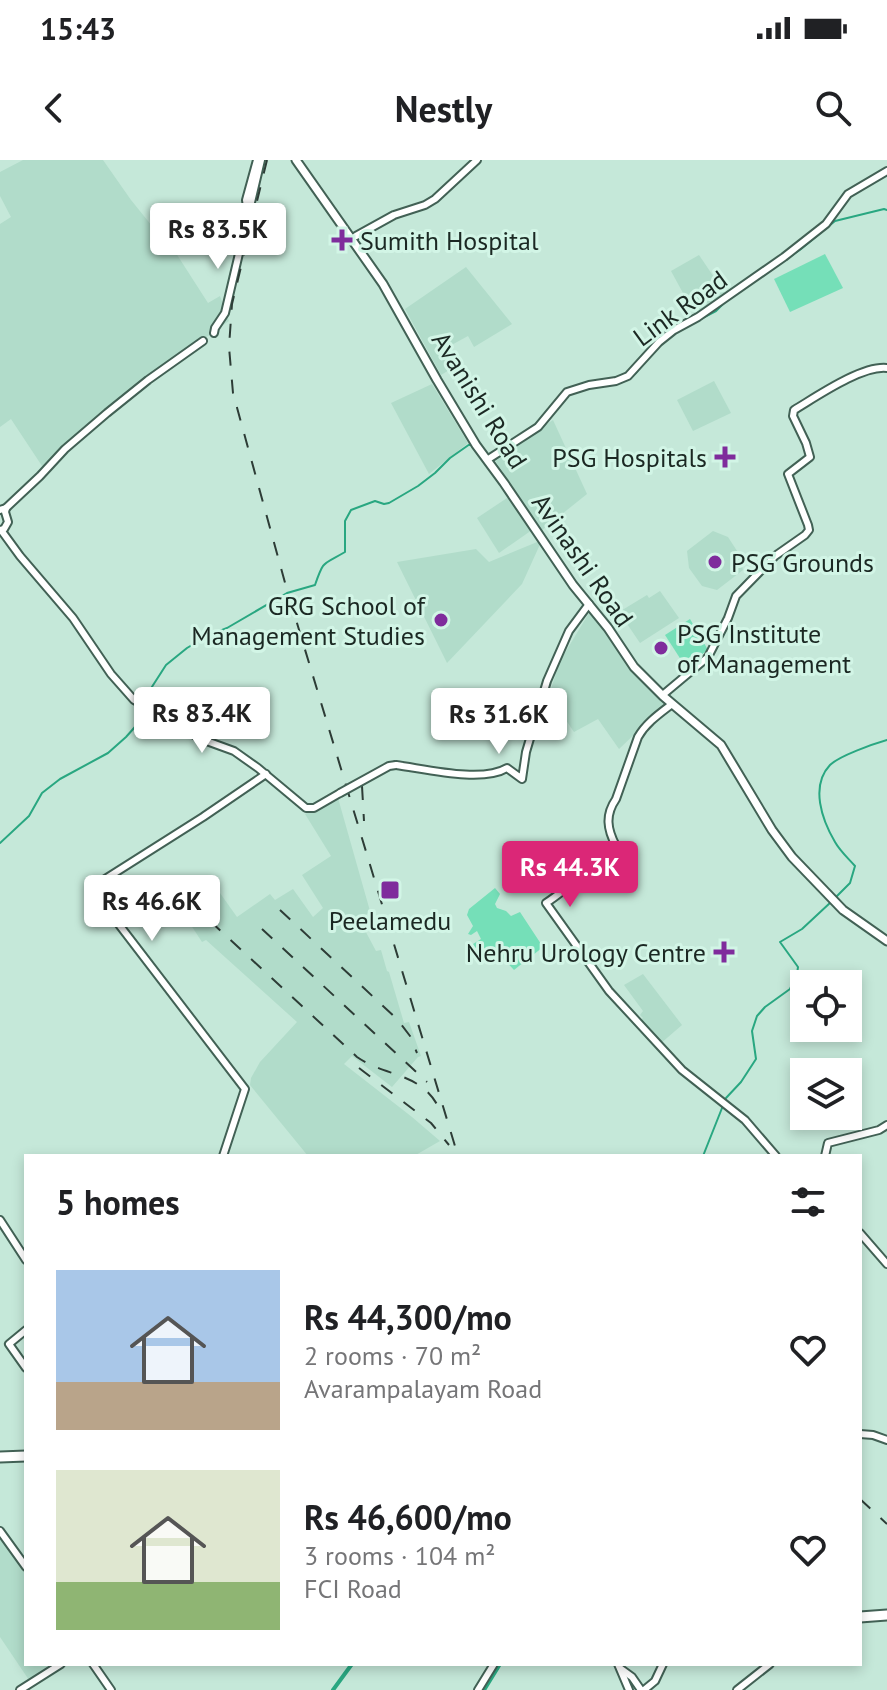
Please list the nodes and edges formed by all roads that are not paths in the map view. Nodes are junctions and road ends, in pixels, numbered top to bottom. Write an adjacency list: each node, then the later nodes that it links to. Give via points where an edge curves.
1 (259, 160): 6 (street, via 246,200 225,313)
2 (298, 160): 5 (main road, Avanishi Road)
3 (475, 160): 5 (street, via 434,197 393,213)
4 (887, 171): 9 (street, Link Road, via 848,194 826,224 784,257 674,330 628,376 567,392 538,427)
5 (352, 238): 9 (main road, Avanishi Road)
6 (214, 333)
7 (203, 341): 10 (street, via 105,415)
8 (887, 368): 13 (street, via 868,370 794,410 810,457 788,474 809,530 736,596 708,657)
9 (491, 461): 12 (main road, Avinashi Road); 13 (main road, Avanishi Road, via 636,665)
10 (3, 509): 11 (street, via 8,522)
11 (1, 530): 16 (street, via 126,692)
12 (589, 604): 14 (main road, Avinashi Road, via 634,667); 16 (street, bridge, via 569,631 547,681 522,779 507,768 470,776 389,766 311,809)
13 (665, 693): 15 (main road, Avinashi Road, via 714,732)
14 (672, 704): 15 (main road, Avinashi Road); 20 (street, via 638,737 610,807 608,831 616,846 611,854 546,903 608,990 682,1070 745,1120)
15 (736, 763): 17 (main road, Avinashi Road, via 784,845 839,903)
16 (266, 774): 19 (street, via 91,888 245,1089)
17 (887, 939)
18 (887, 1125): 21 (street, via 828,1143)
19 (224, 1154)
20 (774, 1154)
21 (825, 1154)
22 (0, 1220): 24 (street)
23 (862, 1235): 25 (street)
24 (24, 1257)
25 (887, 1264)
26 (24, 1332): 27 (street, via 9,1344)
27 (24, 1365)
28 (862, 1435): 29 (street)
29 (887, 1441)
30 (24, 1455): 31 (highway)
31 (0, 1456)
32 (0, 1531): 33 (street)
33 (24, 1564)
34 (887, 1617): 35 (highway)
35 (862, 1618)
36 (58, 1666): 43 (street)
37 (94, 1666): 44 (street)
38 (493, 1666): 45 (street)
39 (619, 1666): 46 (street); 47 (street)
40 (663, 1666): 42 (street)
41 (767, 1666): 49 (street)
42 (655, 1681): 47 (street); 48 (street)
43 (20, 1690)
44 (111, 1690)
45 (478, 1690)
46 (629, 1690)
47 (642, 1690)
48 (659, 1690)
49 (737, 1690)

